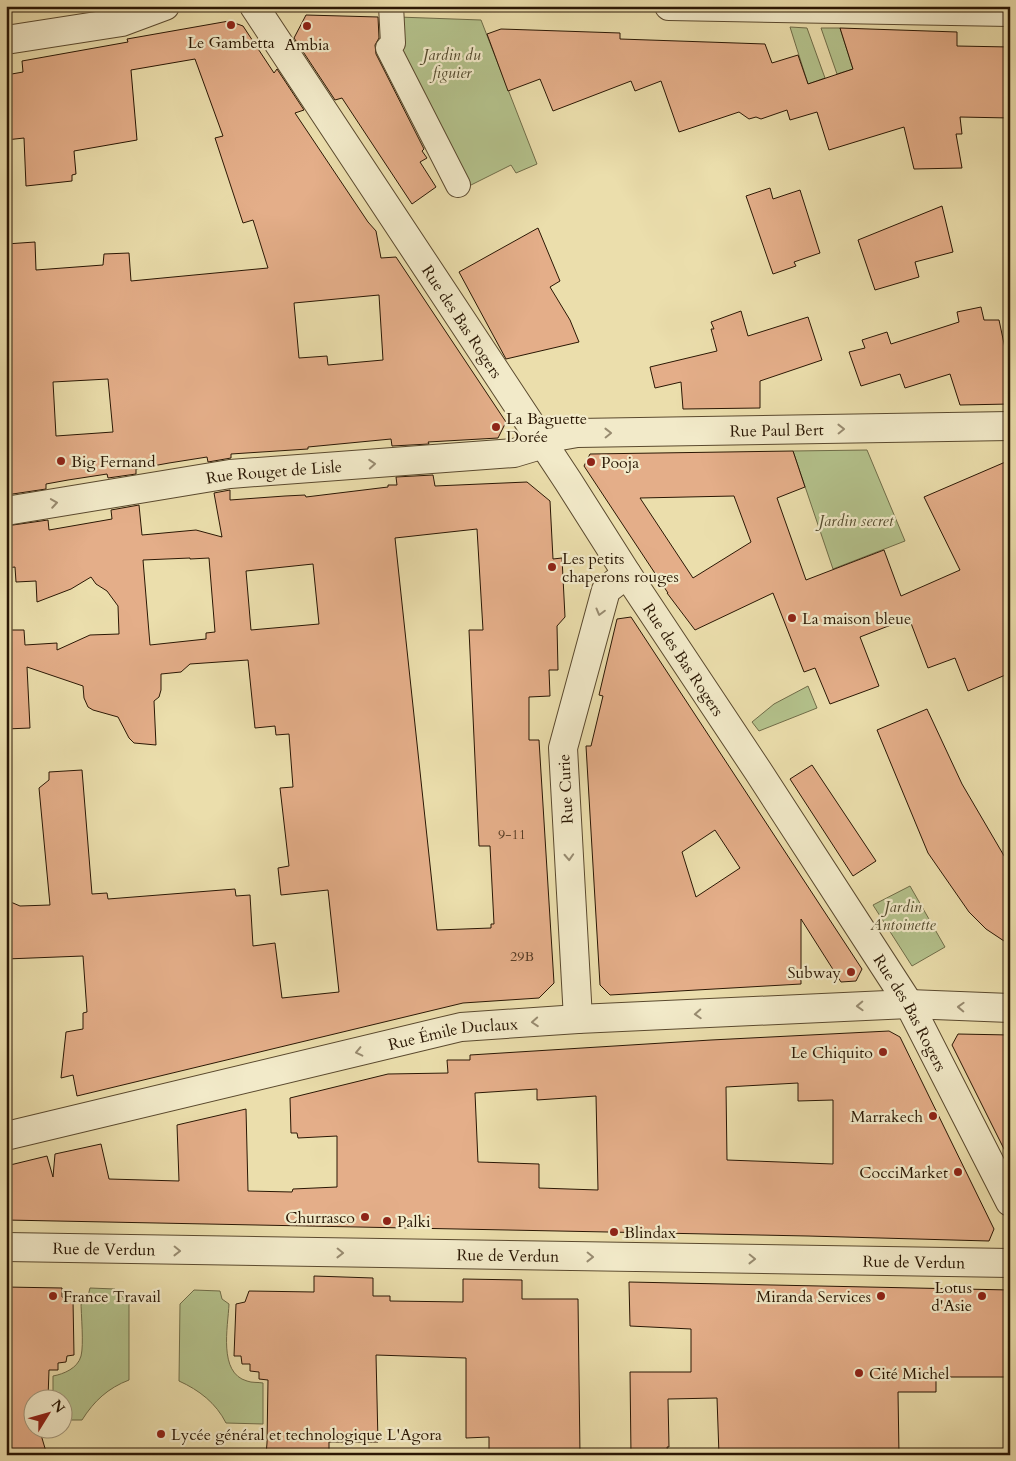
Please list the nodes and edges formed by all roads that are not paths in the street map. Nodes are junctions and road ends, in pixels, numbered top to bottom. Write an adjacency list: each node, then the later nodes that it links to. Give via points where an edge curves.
1 (112, 6): 7 (street, via 92,18)
2 (165, 6): 7 (street, via 122,22)
3 (254, 6): 10 (street, Rue des Bas Rogers)
4 (391, 6): 8 (street, via 393,43 388,48)
5 (669, 6): 6 (street)
6 (1010, 12)
7 (6, 40)
8 (458, 185)
9 (1010, 426): 10 (street, Rue Paul Bert, one-way to 9, via 560,436 577,433)
10 (544, 444): 11 (street, Rue Rouget de Lisle, one-way to 10, via 230,474 514,453); 12 (street, Rue des Bas Rogers)
11 (6, 511)
12 (627, 574): 13 (street, Rue des Bas Rogers); 15 (street, Rue Curie, one-way to 15, via 606,590 563,748)
13 (909, 1004): 14 (street, Rue Émile Duclaux, one-way to 13); 15 (street, Rue Émile Duclaux, one-way to 15); 17 (street, Rue des Bas Rogers)
14 (1010, 1008)
15 (578, 1019): 16 (street, Rue Émile Duclaux, one-way to 16, via 461,1027)
16 (6, 1136)
17 (1010, 1202)
18 (6, 1247): 19 (street, Rue de Verdun, one-way to 19)
19 (1010, 1263)

